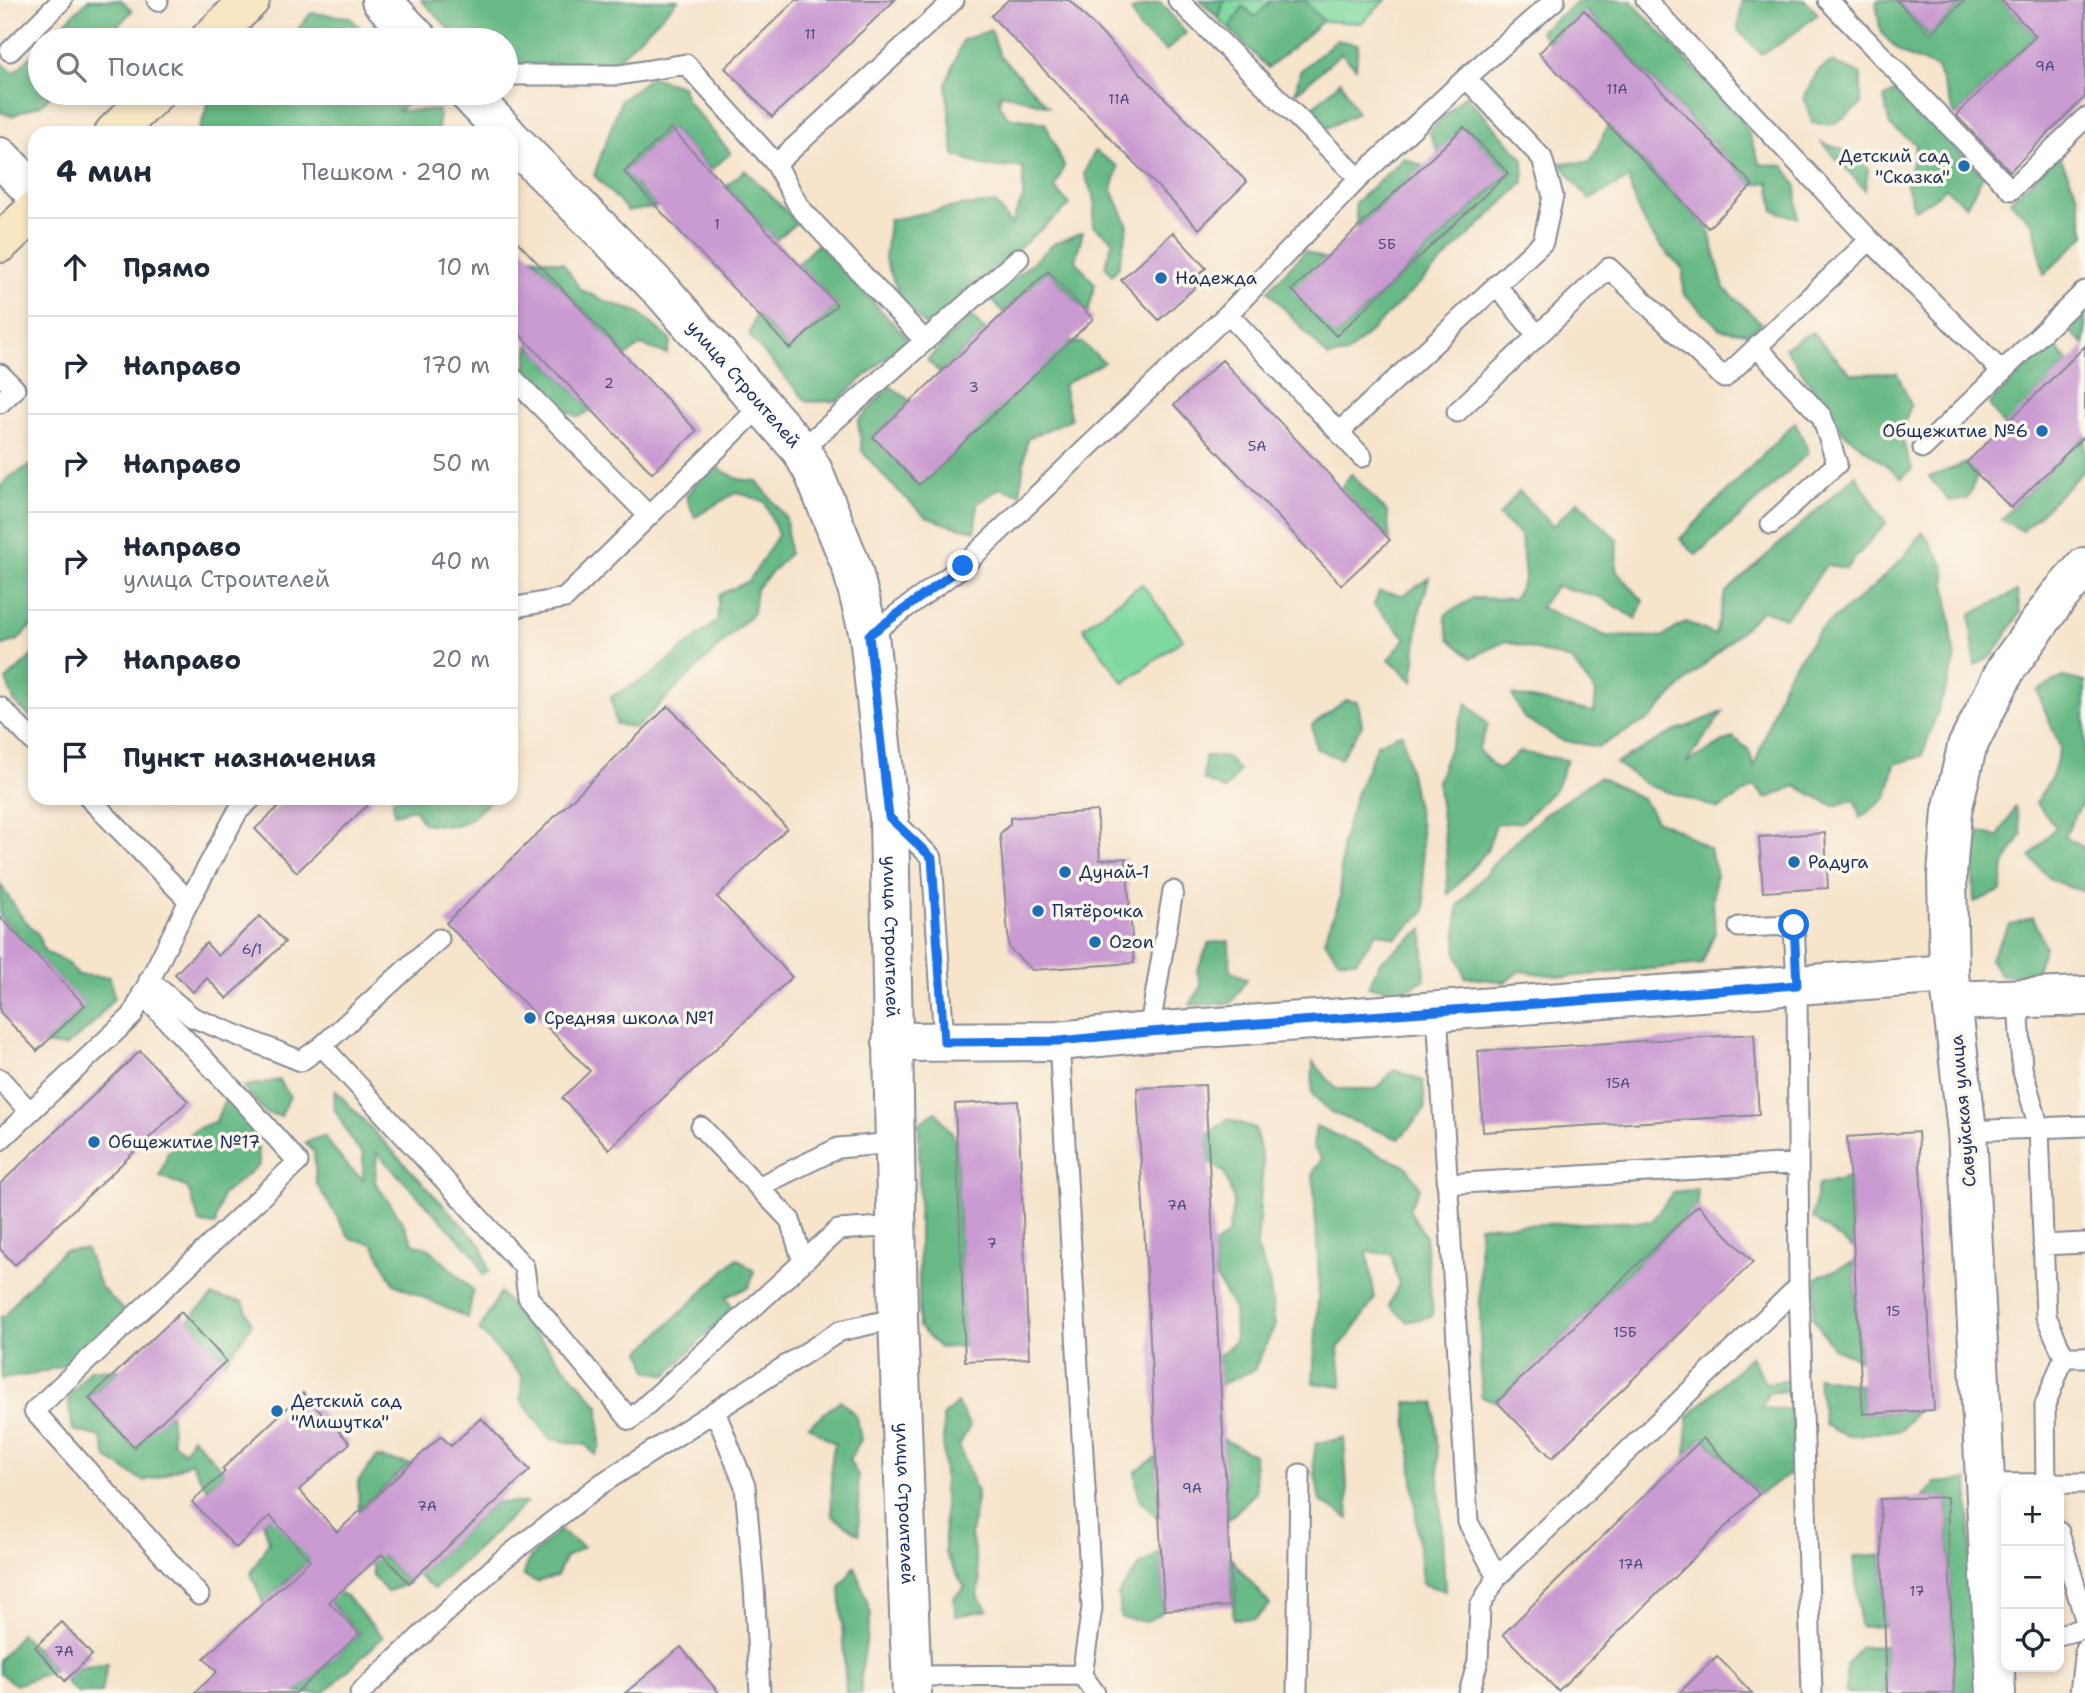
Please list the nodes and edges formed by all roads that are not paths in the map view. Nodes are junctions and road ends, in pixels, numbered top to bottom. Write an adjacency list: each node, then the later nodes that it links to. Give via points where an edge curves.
1 (62, 0): 9 (lane)
2 (250, 0): 10 (main road)
3 (381, 0): 11 (street)
4 (954, 0): 23 (lane)
5 (1178, 0): 24 (lane)
6 (1555, 0): 15 (lane)
7 (1646, 0): 27 (lane)
8 (1836, 3): 18 (lane, via 2011,190)
9 (33, 28)
10 (221, 28)
11 (408, 28)
12 (28, 33): 13 (lane)
13 (10, 51)
14 (518, 75): 23 (lane, via 619,75 686,64)
15 (1466, 78): 24 (lane); 30 (lane, via 1542,158 1553,196 1543,242)
16 (143, 105): 19 (main road)
17 (479, 105): 20 (street)
18 (2085, 118)
19 (121, 126)
20 (499, 126)
21 (518, 145): 40 (street, улица Строителей, via 663,292)
22 (0, 157): 25 (street)
23 (776, 164): 34 (lane, via 799,207)
24 (1359, 178): 32 (lane)
25 (28, 186)
26 (28, 217): 28 (main road)
27 (1870, 240): 35 (lane); 36 (lane)
28 (0, 243)
29 (1018, 258): 34 (lane)
30 (1496, 285): 33 (lane); 42 (lane)
31 (2085, 290): 36 (lane)
32 (1228, 314): 42 (lane); 50 (lane, via 963,566)
33 (1537, 335): 35 (lane, via 1609,268 1724,378); 41 (lane)
34 (925, 341): 44 (lane)
35 (1757, 347): 47 (lane, via 1822,417 1837,464)
36 (2002, 372): 43 (lane)
37 (0, 374): 39 (lane, via 15,389)
38 (518, 388): 46 (lane)
39 (0, 403)
40 (761, 406): 44 (street, улица Строителей); 46 (lane)
41 (1457, 412)
42 (1339, 432): 45 (lane)
43 (1923, 448)
44 (801, 450): 50 (street, улица Строителей, via 852,568)
45 (1362, 457)
46 (649, 516): 49 (lane, via 565,598)
47 (1771, 524)
48 (2085, 567): 62 (street, Савуйская улица, via 2006,669 1967,747 1952,811 1947,875)
49 (518, 607)
50 (869, 635): 55 (street, улица Строителей)
51 (0, 707): 52 (lane)
52 (28, 736)
53 (96, 805): 57 (lane)
54 (244, 805): 57 (lane)
55 (889, 817): 68 (street, улица Строителей); 69 (lane, via 932,858)
56 (1173, 891): 66 (lane)
57 (188, 901): 61 (lane)
58 (1739, 927): 60 (lane, via 1794,925)
59 (439, 939): 70 (lane)
60 (1797, 985): 62 (street); 65 (street); 79 (lane)
61 (146, 987): 70 (lane, via 192,1017 301,1061); 72 (lane, via 132,1016); 99 (lane, via 298,1162 34,1411)
62 (1951, 988): 64 (street); 76 (street, Савуйская улица)
63 (2085, 996): 64 (street)
64 (2018, 999): 75 (lane, via 2022,1068)
65 (1437, 1011): 66 (street); 80 (lane)
66 (1149, 1032): 67 (street)
67 (1059, 1041): 69 (street); 105 (lane, via 1092,1608)
68 (892, 1042): 69 (street); 78 (street, улица Строителей)
69 (944, 1042)
70 (322, 1046): 85 (lane, via 524,1267 528,1297 630,1420)
71 (0, 1079): 72 (lane)
72 (29, 1111): 77 (lane)
73 (2085, 1126): 75 (lane)
74 (701, 1127): 81 (lane)
75 (2039, 1128): 76 (lane); 84 (lane)
76 (1967, 1131): 94 (street, Савуйская улица)
77 (0, 1140)
78 (894, 1143): 81 (lane, via 838,1148); 82 (street, улица Строителей)
79 (1798, 1163): 80 (lane); 86 (lane)
80 (1447, 1184): 98 (lane, via 1468,1522)
81 (760, 1186): 85 (lane, via 790,1220)
82 (896, 1226): 85 (lane, via 838,1230); 87 (street, улица Строителей)
83 (2085, 1243): 84 (lane)
84 (2043, 1245): 88 (lane, via 2046,1316)
85 (803, 1262)
86 (1799, 1286): 98 (lane); 112 (lane)
87 (898, 1318): 90 (lane, via 840,1331); 106 (street, улица Строителей)
88 (2064, 1357): 89 (lane); 92 (lane, via 2045,1405)
89 (2085, 1357)
90 (715, 1411): 107 (lane, via 601,1484 501,1561); 108 (lane, via 745,1486)
91 (1300, 1474): 110 (lane)
92 (2045, 1483)
93 (2085, 1483): 96 (lane)
94 (1987, 1484): 95 (lane); 104 (street, Савуйская улица)
95 (2001, 1484)
96 (2064, 1485)
97 (2063, 1546): 100 (lane)
98 (1497, 1577): 111 (lane, via 1480,1606 1478,1661)
99 (199, 1595)
100 (2085, 1619)
101 (2085, 1628): 102 (lane)
102 (2064, 1634)
103 (2085, 1648): 114 (lane)
104 (2001, 1652): 113 (street, Савуйская улица)
105 (1082, 1675): 106 (lane); 109 (lane)
106 (912, 1684)
107 (360, 1693)
108 (761, 1693)
109 (1095, 1693)
110 (1297, 1693)
111 (1469, 1693)
112 (1812, 1693)
113 (1996, 1693)
114 (2080, 1693)

